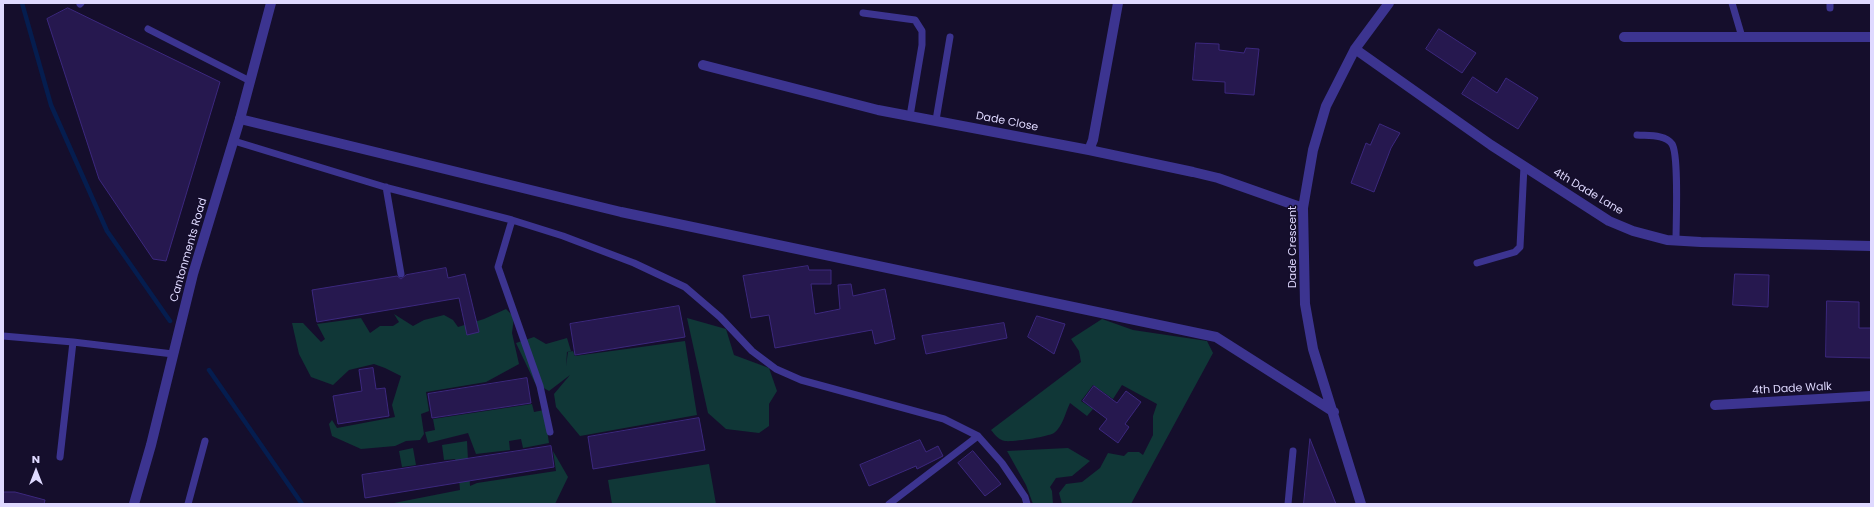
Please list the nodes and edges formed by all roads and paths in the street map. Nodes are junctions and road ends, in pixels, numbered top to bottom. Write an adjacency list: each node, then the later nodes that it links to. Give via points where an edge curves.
1 (271, 3): 13 (street, Cantonments Road)
2 (1118, 3): 19 (street)
3 (1389, 3): 11 (street, Dade Crescent)
4 (1732, 3): 9 (lane)
5 (862, 13): 14 (lane, via 915,20 922,31)
6 (148, 29): 13 (lane)
7 (950, 37): 16 (lane)
8 (1624, 37): 9 (street)
9 (1742, 38): 10 (street)
10 (1871, 38)
11 (1355, 49): 20 (street, 4th Dade Lane, via 1484,141); 22 (street, Dade Crescent, via 1326,106 1313,150)
12 (703, 65): 14 (street, Dade Close)
13 (250, 81): 15 (street, Cantonments Road)
14 (910, 116): 16 (street, Dade Close)
15 (240, 119): 18 (street, Cantonments Road); 33 (street, via 621,212 1216,338)
16 (936, 120): 19 (street, Dade Close)
17 (1637, 135): 24 (lane, via 1656,136 1672,144 1676,174)
18 (234, 141): 21 (lane); 30 (street, Cantonments Road, via 193,274)
19 (1089, 150): 22 (street, Dade Close, via 1218,178)
20 (1524, 166): 24 (street, 4th Dade Lane, via 1609,220 1634,231); 26 (lane, via 1520,247 1515,252)
21 (386, 187): 23 (lane); 27 (lane)
22 (1303, 208): 33 (street, Dade Crescent, via 1305,304 1314,348)
23 (512, 220): 34 (lane, via 498,267 540,386); 35 (lane, via 634,262 685,287 720,317 752,351 776,369 801,380 944,419)
24 (1676, 240): 25 (street, 4th Dade Lane)
25 (1871, 246)
26 (1477, 263)
27 (401, 274)
28 (3, 336): 29 (lane)
29 (73, 342): 30 (lane); 38 (lane)
30 (173, 354): 39 (street, Cantonments Road)
31 (1871, 396): 32 (street, 4th Dade Walk)
32 (1715, 405)
33 (1334, 412): 44 (street, Dade Crescent)
34 (550, 432)
35 (978, 436): 41 (lane); 42 (lane, via 1002,463)
36 (206, 441): 40 (lane)
37 (1293, 451): 43 (lane)
38 (60, 457)
39 (134, 504)
40 (188, 504)
41 (889, 504)
42 (1027, 504)
43 (1288, 504)
44 (1361, 504)

